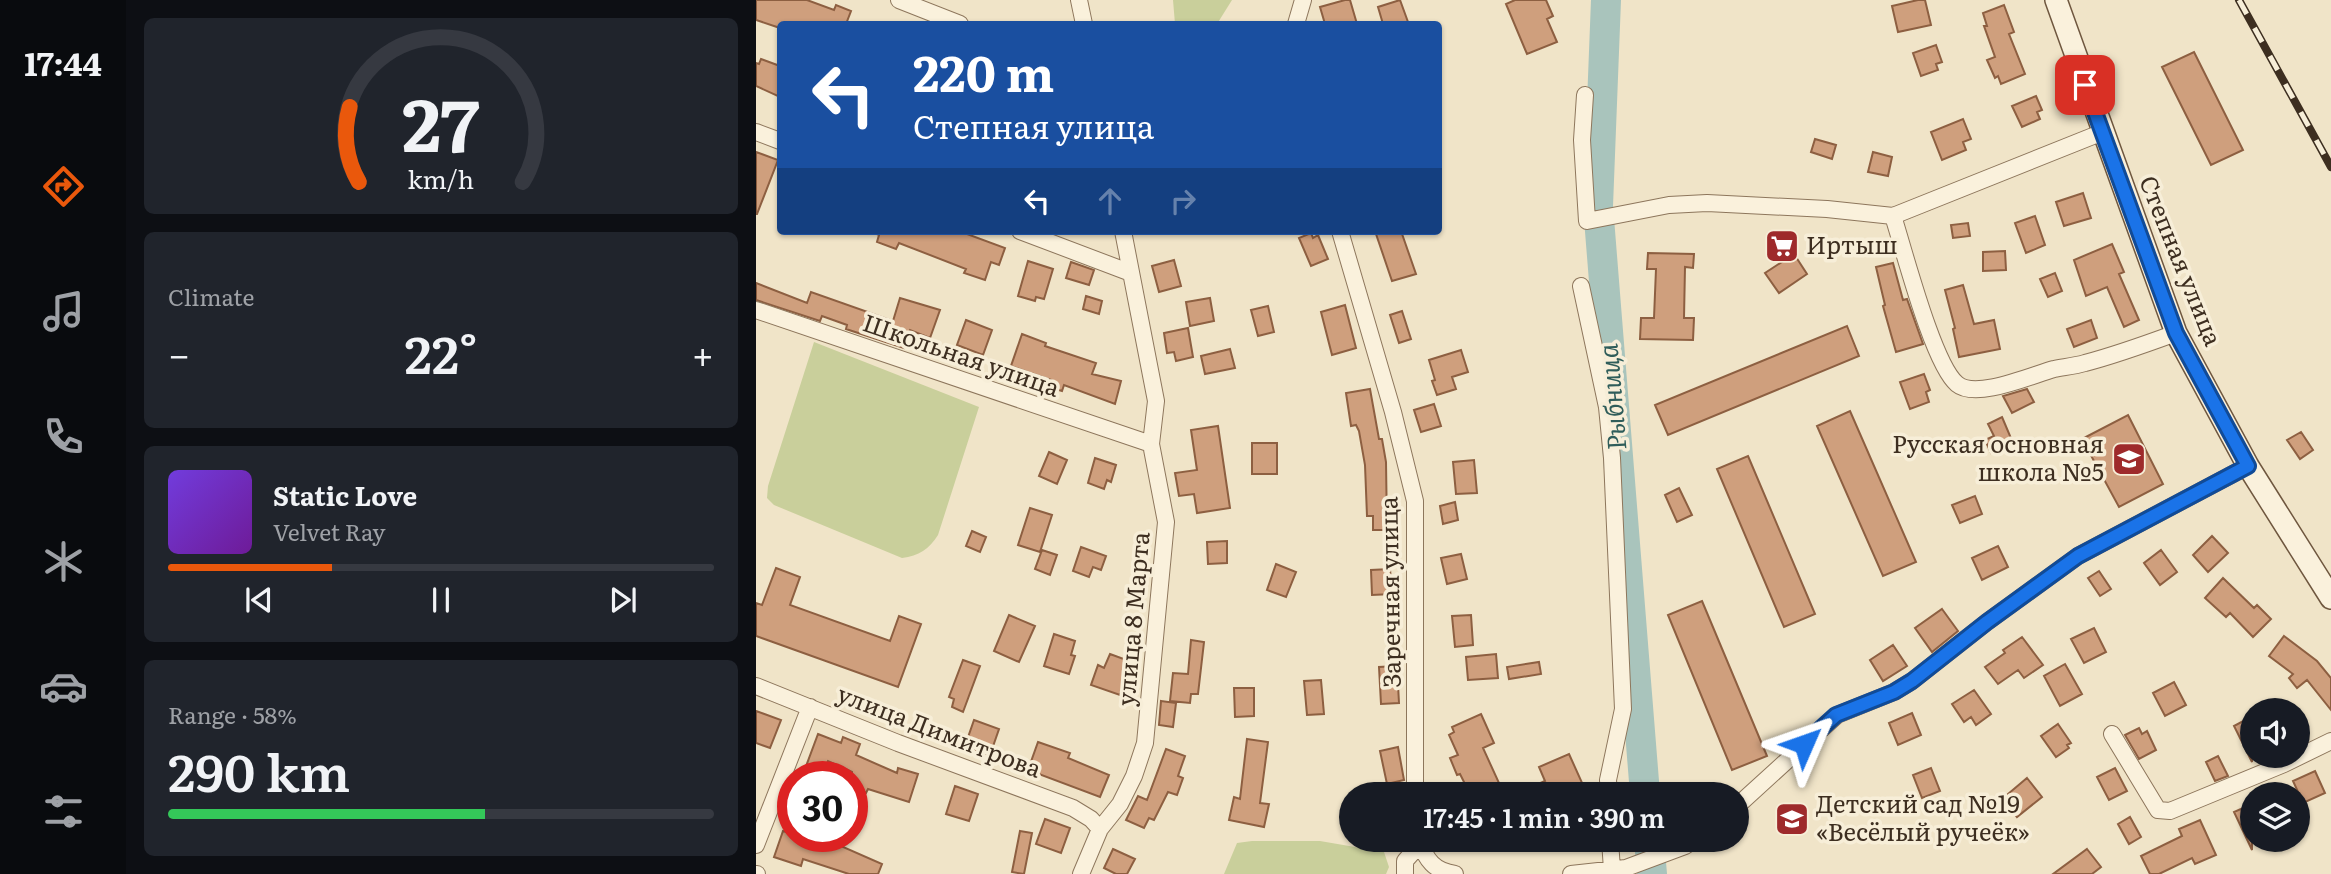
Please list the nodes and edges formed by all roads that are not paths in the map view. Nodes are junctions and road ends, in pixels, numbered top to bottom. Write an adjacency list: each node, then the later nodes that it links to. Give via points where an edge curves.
1 (899, 0): 5 (street)
2 (1079, 0): 6 (street)
3 (1303, 0): 7 (street)
4 (2056, 0): 10 (main road, Степная улица)
5 (952, 21)
6 (1083, 21)
7 (1297, 21)
8 (1586, 95): 12 (street, via 1582,140 1587,221 1669,205 1707,203)
9 (756, 132): 11 (street)
10 (2103, 132): 12 (street); 19 (main road, Степная улица)
11 (777, 140)
12 (1893, 216): 19 (street, via 1944,367 1957,384 1970,390 2082,365)
13 (1031, 235): 16 (street)
14 (1124, 235): 16 (street, улица 8 Марта)
15 (1341, 235): 27 (street, Заречная улица, via 1415,500)
16 (1131, 273): 20 (street, улица 8 Марта, via 1156,401)
17 (1581, 286): 28 (street, via 1607,407 1612,458 1623,709)
18 (756, 310): 20 (street, Школьная улица)
19 (2176, 333): 21 (main road, Степная улица)
20 (1150, 444): 30 (street, улица 8 Марта, via 1166,522 1145,743 1120,804)
21 (2248, 466): 22 (main road, Степная улица); 29 (street, via 2078,556 1912,681 1836,715)
22 (2331, 598)
23 (756, 687): 24 (street, улица Димитрова)
24 (810, 707): 30 (street, улица Димитрова, via 1073,808); 31 (street)
25 (2112, 734): 26 (street, via 2158,810 2170,811)
26 (2331, 741)
27 (1415, 782)
28 (1608, 782)
29 (1749, 795)
30 (1100, 829): 37 (street, улица 8 Марта)
31 (756, 845)
32 (1412, 852): 38 (street, via 1405,860)
33 (1424, 852): 39 (street, via 1429,863)
34 (1614, 852): 36 (street)
35 (1665, 852): 36 (street)
36 (1619, 869): 40 (street)
37 (1081, 874)
38 (1405, 874)
39 (1455, 874)
40 (1571, 874)

